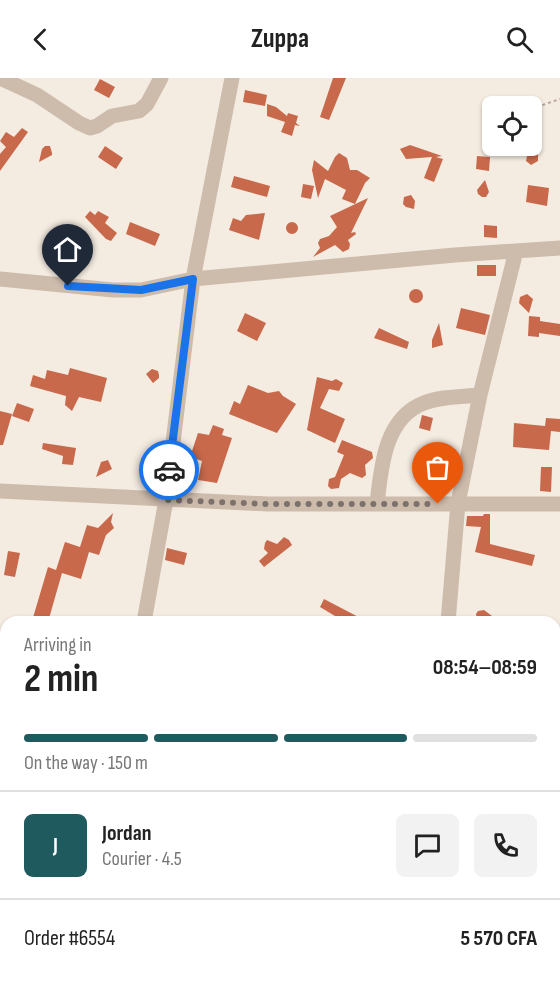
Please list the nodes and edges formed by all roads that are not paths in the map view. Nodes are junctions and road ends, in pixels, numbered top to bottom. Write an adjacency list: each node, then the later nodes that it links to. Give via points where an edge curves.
1 (0, 78): 2 (street, via 37,95 90,128 112,116 139,111)
2 (161, 78)
3 (232, 78): 7 (street)
4 (560, 248): 5 (street)
5 (516, 251): 7 (street); 8 (street)
6 (0, 279): 7 (street, via 141,290)
7 (193, 279): 10 (street)
8 (480, 395): 11 (street); 12 (street, via 423,403 403,418 387,444)
9 (0, 491): 10 (street)
10 (166, 500): 12 (street); 14 (street)
11 (458, 503): 12 (street); 13 (street); 15 (street)
12 (377, 504)
13 (560, 504)
14 (145, 616)
15 (449, 616)

